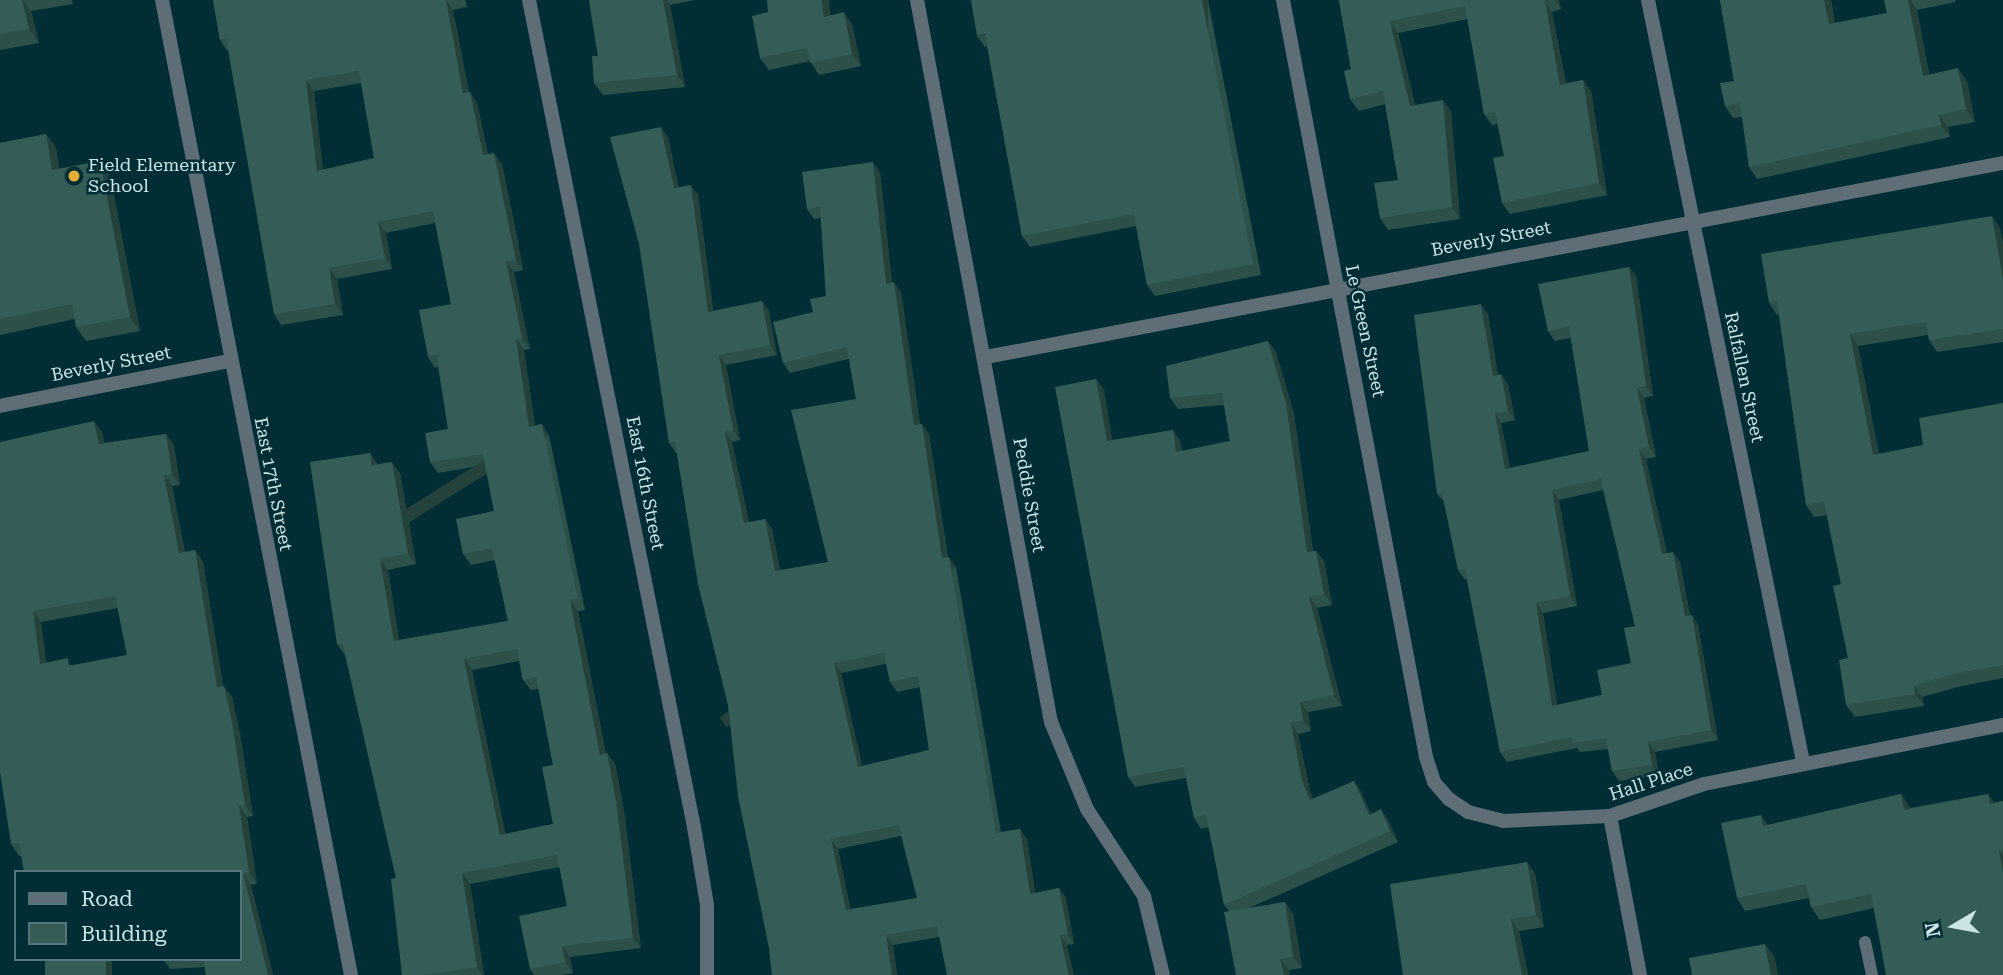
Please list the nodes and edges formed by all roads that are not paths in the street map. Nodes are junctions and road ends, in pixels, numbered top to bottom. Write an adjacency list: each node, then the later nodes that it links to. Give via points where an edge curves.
1 (162, 0): 10 (street, East 17th Street)
2 (529, 0): 18 (street, East 16th Street, via 694,827 707,905)
3 (917, 0): 9 (street, Peddie Street)
4 (1283, 0): 8 (street, Le Green Street)
5 (1648, 0): 7 (street, Ralfallen Street)
6 (2003, 163): 7 (street, Beverly Street, via 1729,218)
7 (1692, 219): 8 (street, Beverly Street); 14 (street, Ralfallen Street)
8 (1336, 290): 9 (street, Beverly Street); 12 (street, Le Green Street)
9 (986, 357): 19 (street, Peddie Street, via 1051,722 1087,809 1144,895)
10 (229, 361): 11 (street, Beverly Street); 17 (street, East 17th Street)
11 (0, 405)
12 (1410, 670): 15 (street, Hall Place, via 1434,782 1449,799 1468,812 1503,821)
13 (2003, 724): 14 (street, Hall Place)
14 (1803, 762): 15 (street, Hall Place, via 1703,784)
15 (1610, 816): 20 (street)
16 (1865, 942): 21 (lane)
17 (351, 975)
18 (708, 975)
19 (1163, 975)
20 (1640, 975)
21 (1872, 975)

